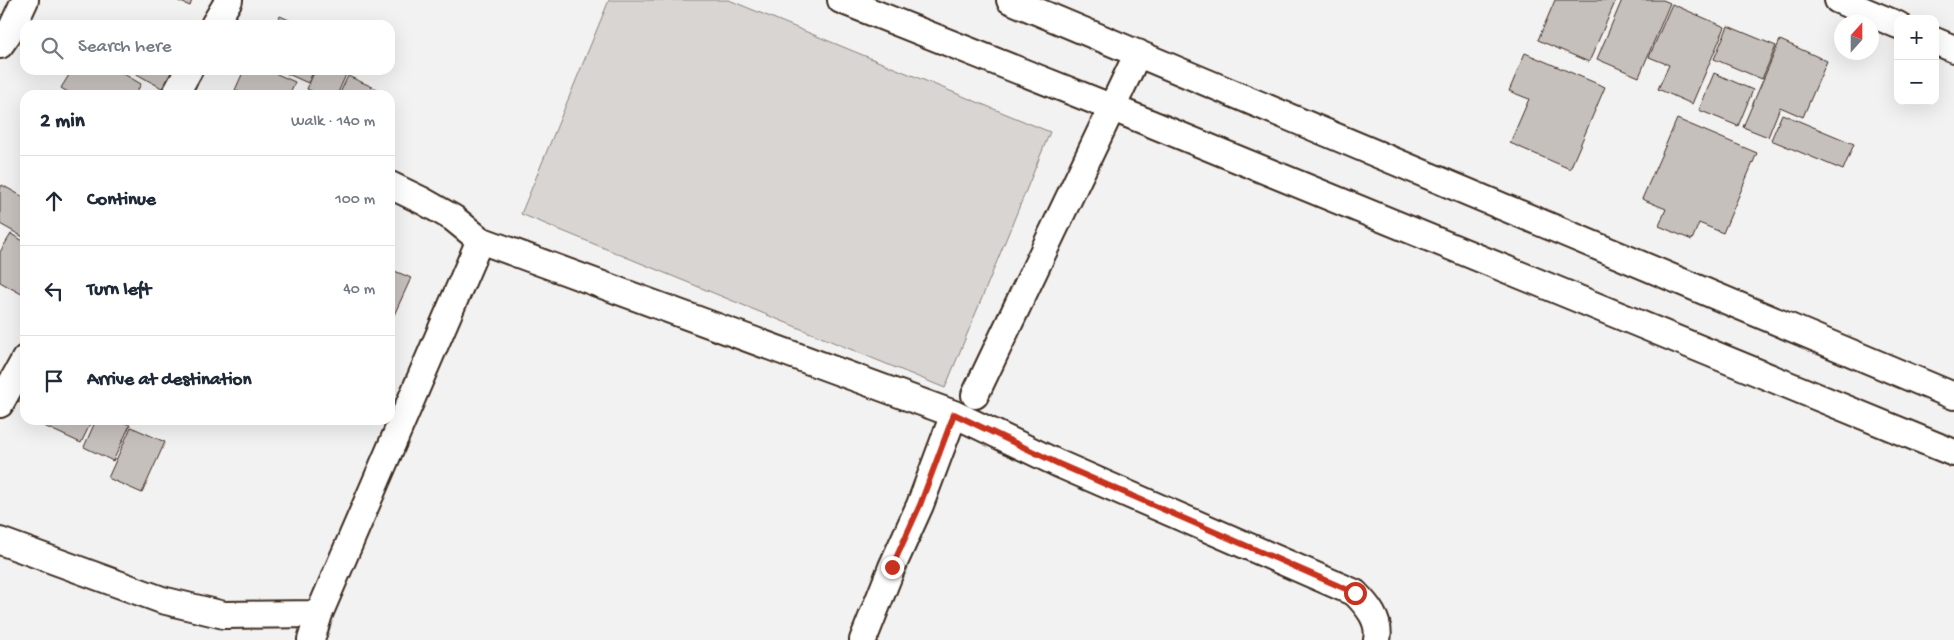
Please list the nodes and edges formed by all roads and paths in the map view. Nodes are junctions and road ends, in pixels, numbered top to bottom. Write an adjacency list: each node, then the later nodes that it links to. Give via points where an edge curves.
1 (25, 0): 9 (street)
2 (229, 0): 6 (street)
3 (841, 0): 14 (street)
4 (1010, 0): 11 (street)
5 (1838, 0): 7 (street)
6 (217, 20)
7 (1894, 23)
8 (1939, 43): 10 (street)
9 (0, 45)
10 (1954, 49)
11 (1138, 54): 14 (street); 19 (street)
12 (186, 75): 13 (street)
13 (178, 90)
14 (1113, 108): 18 (street); 22 (street)
15 (395, 187): 16 (street, via 453,218)
16 (480, 240): 21 (street); 24 (street)
17 (20, 368): 20 (street)
18 (975, 395)
19 (1954, 396)
20 (0, 404)
21 (954, 414): 26 (street); 27 (street, via 1059,464 1355,593 1371,610)
22 (1954, 453)
23 (0, 541): 24 (street, via 162,600 224,615)
24 (319, 614): 25 (street)
25 (312, 640)
26 (863, 640)
27 (1377, 640)

